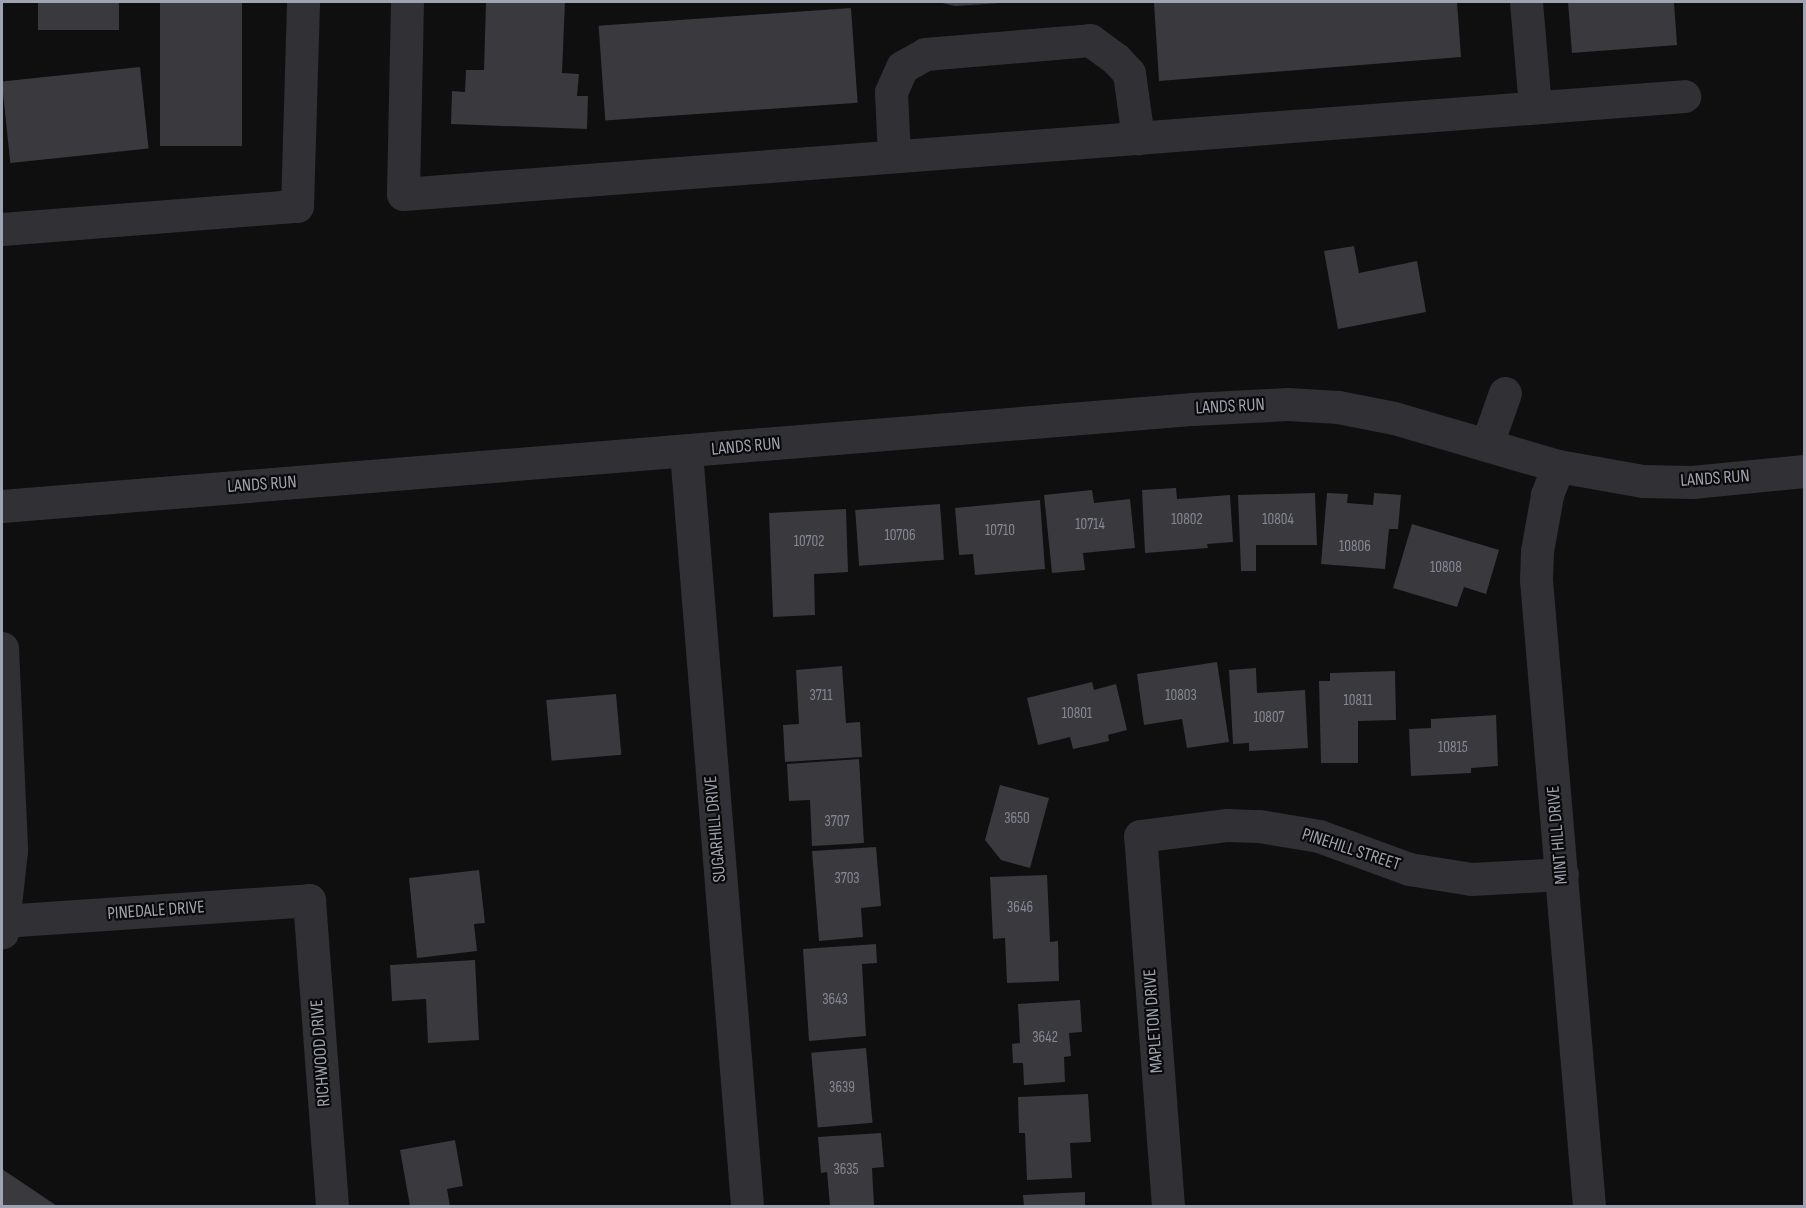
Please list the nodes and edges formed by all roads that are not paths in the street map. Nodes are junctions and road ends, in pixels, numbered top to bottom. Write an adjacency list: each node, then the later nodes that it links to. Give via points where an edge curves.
1 (303, 2): 8 (street, via 297,206)
2 (407, 2): 7 (street, via 403,194)
3 (1526, 2): 5 (street)
4 (1684, 96): 5 (street)
5 (1535, 107): 6 (street)
6 (1138, 138): 7 (street); 7 (street, via 1129,73 1090,40 925,54 902,68 891,92)
7 (894, 156)
8 (2, 229)
9 (1505, 393): 10 (street)
10 (1487, 444): 11 (street, LANDS RUN, via 1394,418 1338,407 1287,404); 12 (street, LANDS RUN)
11 (686, 452): 14 (street, LANDS RUN); 21 (street, SUGARHILL DRIVE)
12 (1558, 466): 13 (street, LANDS RUN, via 1643,481 1672,482); 17 (street, MINT HILL DRIVE, via 1537,551 1536,580)
13 (1804, 471)
14 (2, 506)
15 (2, 648): 19 (street, via 11,850)
16 (1140, 836): 17 (street, PINEHILL STREET, via 1227,825 1258,826 1319,836 1409,869 1471,879); 22 (street, MAPLETON DRIVE)
17 (1562, 874): 23 (street, MINT HILL DRIVE)
18 (309, 900): 19 (street, PINEDALE DRIVE); 20 (street, RICHWOOD DRIVE)
19 (2, 927)
20 (332, 1206)
21 (747, 1206)
22 (1168, 1206)
23 (1588, 1206)

